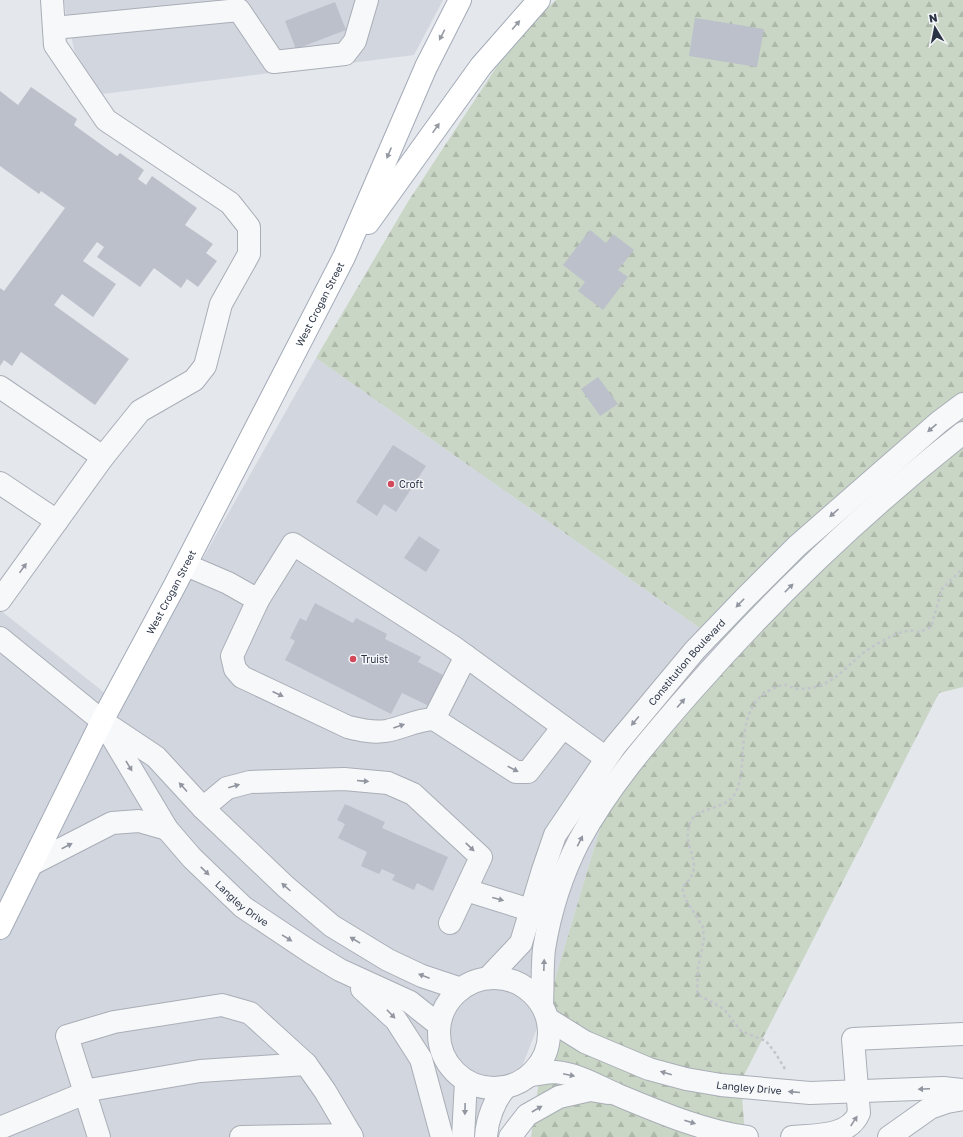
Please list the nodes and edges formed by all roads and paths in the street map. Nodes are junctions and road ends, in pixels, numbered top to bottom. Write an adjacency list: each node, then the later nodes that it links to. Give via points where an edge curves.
1 (52, 0): 5 (street)
2 (367, 0): 5 (street, via 355,41 345,54 274,62 239,10)
3 (460, 0): 6 (main road, West Crogan Street, one-way to 6, via 426,68)
4 (539, 0): 6 (main road, West Crogan Street, one-way to 4, via 473,77)
5 (54, 28): 10 (street, via 55,45 106,120 230,203 249,227 249,254 221,304 205,366 194,380 140,412)
6 (344, 257): 13 (main road, West Crogan Street)
7 (0, 386): 10 (street)
8 (963, 404): 22 (street, Constitution Boulevard, one-way to 22, via 797,546 695,650)
9 (963, 433): 33 (street, one-way to 9, via 544,950 552,912 579,842 623,774 712,668 788,590 868,513)
10 (103, 457): 12 (street)
11 (0, 482): 12 (street)
12 (57, 521): 15 (street, one-way to 12)
13 (186, 565): 16 (street, via 228,583); 20 (main road, West Crogan Street)
14 (963, 568): 37 (path, via 942,588 931,627 920,632 908,631 898,634 871,648 829,682 817,687 797,689 786,685 770,690 754,703 745,725 743,758 735,793 727,802 699,813 692,820 687,836 695,871 682,887 685,898 703,927 704,939 698,968 697,994 724,1009 741,1031 766,1041)
15 (0, 600)
16 (258, 600): 18 (street, via 293,544); 19 (street, one-way to 19, via 232,656 234,669 242,677 348,727 365,731 385,731 419,719)
17 (0, 638): 20 (street, Langley Drive)
18 (466, 656): 19 (street); 21 (street)
19 (434, 718): 21 (street, one-way to 21, via 516,772 523,773 528,772)
20 (102, 721): 23 (street, Langley Drive, one-way to 20, via 156,757); 24 (street, Langley Drive, one-way to 24); 25 (main road, West Crogan Street)
21 (563, 727): 22 (street)
22 (606, 758): 27 (street, Constitution Boulevard, via 555,835)
23 (203, 808): 26 (street, one-way to 26, via 227,788 250,782 344,779 388,783 413,794 481,857); 32 (street, Langley Drive, one-way to 23, via 408,970 332,926 286,887)
24 (167, 829): 25 (street, one-way to 24, via 112,823 139,821); 30 (street, Langley Drive, one-way to 30, via 192,858 243,907 279,933)
25 (32, 864): 29 (main road, West Crogan Street)
26 (466, 890): 27 (street, one-way to 27); 28 (street)
27 (530, 910): 31 (street, Constitution Boulevard, via 521,943)
28 (450, 924)
29 (0, 928)
30 (340, 970): 34 (street, Langley Drive, via 410,1002); 50 (street, one-way to 50, via 396,1020 421,1059)
31 (488, 978): 32 (street, via 474,981); 33 (street, via 507,979 525,986 534,994)
32 (461, 989): 34 (street, via 449,1001)
33 (545, 1012): 38 (street, via 550,1034 548,1050); 42 (street, Langley Drive, one-way to 33, via 803,1092 721,1085 686,1079 649,1069 585,1042)
34 (439, 1025): 39 (street, via 442,1050 451,1068)
35 (963, 1034): 42 (street, via 853,1039)
36 (306, 1064): 43 (street, via 200,1071 95,1089); 43 (street, via 250,1013 222,1005 166,1012 114,1022 67,1036); 47 (street)
37 (785, 1071)
38 (531, 1075): 40 (street, via 519,1083); 44 (street, one-way to 44, via 555,1072 584,1078)
39 (466, 1080): 40 (street, via 479,1086); 51 (street, one-way to 51)
40 (506, 1087): 52 (street, via 498,1095)
41 (963, 1090): 42 (street, Langley Drive, one-way to 42, via 943,1088)
42 (856, 1091): 55 (street, one-way to 42, via 832,1134 850,1128 859,1113)
43 (85, 1094): 46 (street); 48 (street)
44 (618, 1094): 53 (street, one-way to 44, via 527,1115 558,1097 590,1090); 54 (street, one-way to 54, via 686,1121 730,1135)
45 (963, 1099): 56 (street, via 930,1108)
46 (0, 1128)
47 (352, 1136): 49 (street)
48 (98, 1137)
49 (241, 1137)
50 (442, 1137)
51 (463, 1137)
52 (486, 1137)
53 (510, 1137)
54 (747, 1137)
55 (792, 1137)
56 (889, 1137)

